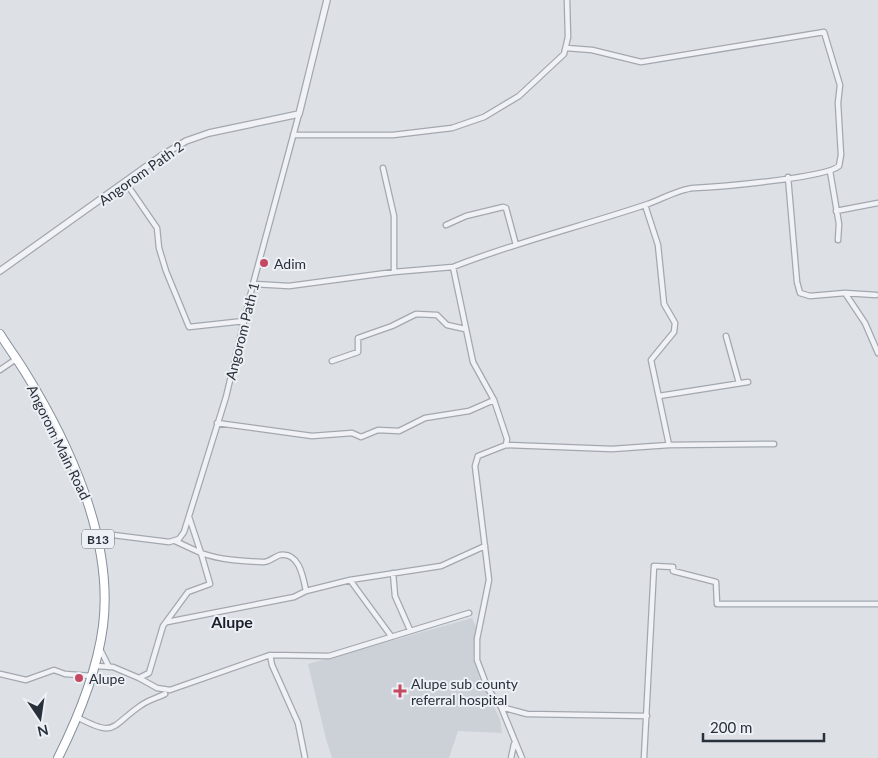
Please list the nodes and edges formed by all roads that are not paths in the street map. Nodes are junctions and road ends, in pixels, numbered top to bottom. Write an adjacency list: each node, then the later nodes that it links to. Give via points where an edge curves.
1 (327, 0): 4 (street, Angorom Path 1)
2 (567, 0): 3 (street)
3 (566, 48): 5 (street, via 561,57 519,96 484,117 460,126 375,137); 7 (street, via 592,50 642,62 824,32 840,85 841,162)
4 (299, 114): 5 (street, Angorom Path 1); 9 (street, Angorom Path 2, via 196,137 161,156)
5 (293, 135): 19 (street, Angorom Path 1)
6 (383, 168): 18 (street, via 394,216)
7 (830, 171): 8 (street); 12 (street)
8 (788, 177): 11 (street, via 687,190); 20 (street, via 800,293 810,296)
9 (126, 182): 17 (street, Angorom Path 2); 22 (street, via 157,228 166,271 189,327)
10 (878, 203): 12 (street)
11 (645, 205): 15 (street); 32 (street, via 658,245 664,304 675,322 674,332 651,360)
12 (836, 211): 14 (street)
13 (446, 225): 15 (street, via 466,216 503,207 506,208)
14 (838, 240)
15 (516, 246): 16 (street)
16 (453, 268): 18 (street); 23 (street)
17 (0, 271)
18 (394, 272): 19 (street, via 289,286)
19 (253, 284): 22 (street, Angorom Path 1)
20 (845, 293): 21 (street); 26 (street, via 865,323)
21 (876, 295)
22 (244, 321): 34 (street, Angorom Path 1)
23 (465, 329): 28 (street, via 446,325 437,316 416,314 358,338 358,352); 33 (street, via 473,362)
24 (0, 334): 27 (highway, Angorom Main Road / B13)
25 (726, 336): 31 (street)
26 (878, 353)
27 (16, 359): 29 (street); 39 (highway, Angorom Main Road / B13, via 77,473)
28 (332, 361)
29 (0, 370)
30 (748, 382): 31 (street)
31 (739, 383): 32 (street)
32 (659, 396): 37 (street)
33 (494, 400): 34 (street, via 469,411 426,418 399,431 378,430 361,437 352,433 312,436); 36 (street, via 507,439)
34 (217, 423): 38 (street, Angorom Path 1)
35 (774, 444): 37 (street)
36 (506, 445): 37 (street, via 612,449); 41 (street, via 478,456 475,466)
37 (669, 445)
38 (190, 517): 40 (street, Angorom Path 1, via 182,535); 42 (street)
39 (97, 533): 40 (street); 51 (highway, Angorom Main Road / B13, via 104,611)
40 (175, 540): 42 (street)
41 (485, 546): 43 (street, via 442,566); 59 (street, via 489,580 477,639 477,660 488,688)
42 (201, 553): 45 (street, via 222,560 262,562 282,555 291,558 299,564); 48 (street, via 210,584 188,592)
43 (393, 573): 44 (street); 49 (street, via 395,596)
44 (350, 580): 45 (street); 50 (street)
45 (306, 591): 48 (street, via 294,597)
46 (878, 604): 60 (street, via 717,604 716,582 673,571 673,568 654,566)
47 (469, 613): 49 (street)
48 (166, 622): 57 (street, via 158,638 149,673)
49 (410, 630): 50 (street)
50 (391, 636): 52 (street, via 329,656)
51 (100, 648): 53 (highway, Angorom Main Road / B13); 54 (street)
52 (270, 655): 57 (street, via 170,690 157,688); 64 (street, via 298,723)
53 (95, 666): 54 (street); 56 (highway, Angorom Main Road / B13)
54 (109, 666): 57 (street)
55 (0, 674): 56 (street, via 26,680 54,670)
56 (92, 676): 61 (highway, Angorom Main Road / B13)
57 (139, 678)
58 (165, 694): 61 (street, via 139,706 111,729 102,729)
59 (501, 707): 60 (street, via 527,714); 62 (street)
60 (647, 716): 67 (street)
61 (77, 717): 63 (highway, Angorom Main Road / B13)
62 (514, 744): 65 (street); 66 (street)
63 (58, 758)
64 (306, 758)
65 (511, 758)
66 (522, 758)
67 (644, 758)

